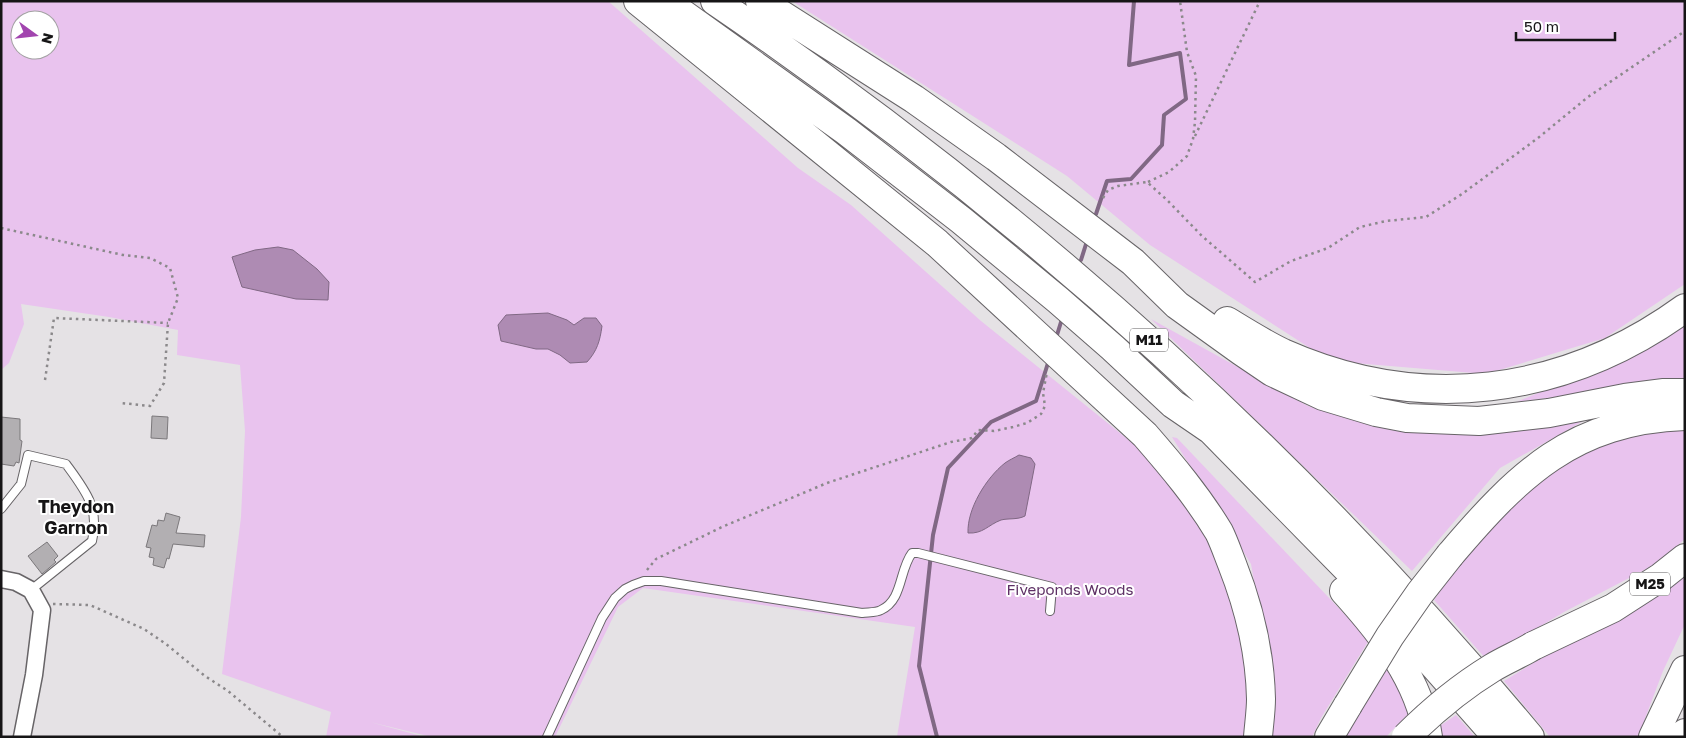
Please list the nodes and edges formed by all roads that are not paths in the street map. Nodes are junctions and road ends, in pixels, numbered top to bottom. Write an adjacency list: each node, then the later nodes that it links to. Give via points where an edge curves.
1 (638, 1): 21 (highway, via 937,243 1145,435 1169,462 1195,494 1220,534 1249,613 1258,658 1261,700)
2 (665, 1): 8 (highway, M11, via 832,120 961,220 1058,300)
3 (715, 1): 26 (highway, M11, via 960,182 1129,322 1210,396 1342,527)
4 (760, 1): 5 (highway, via 953,126)
5 (1133, 262): 6 (highway, via 1282,352 1346,376 1409,388 1494,387 1556,373 1613,352); 7 (highway, via 1177,305 1272,372 1323,396 1376,412 1407,418 1479,421 1549,413 1625,398)
6 (1685, 308)
7 (1685, 393)
8 (1173, 404): 24 (highway, via 1196,438 1237,476 1363,612 1406,671 1422,708); 25 (highway, M11, via 1211,430 1363,585)
9 (1685, 416): 22 (highway, bridge, via 1620,425 1587,437 1540,463 1513,486 1420,593)
10 (1, 509): 14 (lane, via 22,484 28,455 66,464 86,491 94,511 92,541)
11 (1685, 558): 15 (highway, M25)
12 (1685, 568): 15 (highway, M25, via 1672,580 1637,601)
13 (1, 579): 14 (street, via 16,582)
14 (30, 590): 19 (street, via 40,604 42,616)
15 (1614, 608): 23 (highway, bridge, via 1493,667)
16 (1050, 611): 20 (lane, via 1052,587 912,553 893,602 880,611 862,613 644,581 624,589 602,618)
17 (1685, 670): 27 (highway)
18 (1685, 733): 28 (highway)
19 (22, 737)
20 (547, 737)
21 (1258, 737)
22 (1329, 737)
23 (1406, 737)
24 (1428, 737)
25 (1497, 737)
26 (1530, 737)
27 (1653, 737)
28 (1683, 737)

